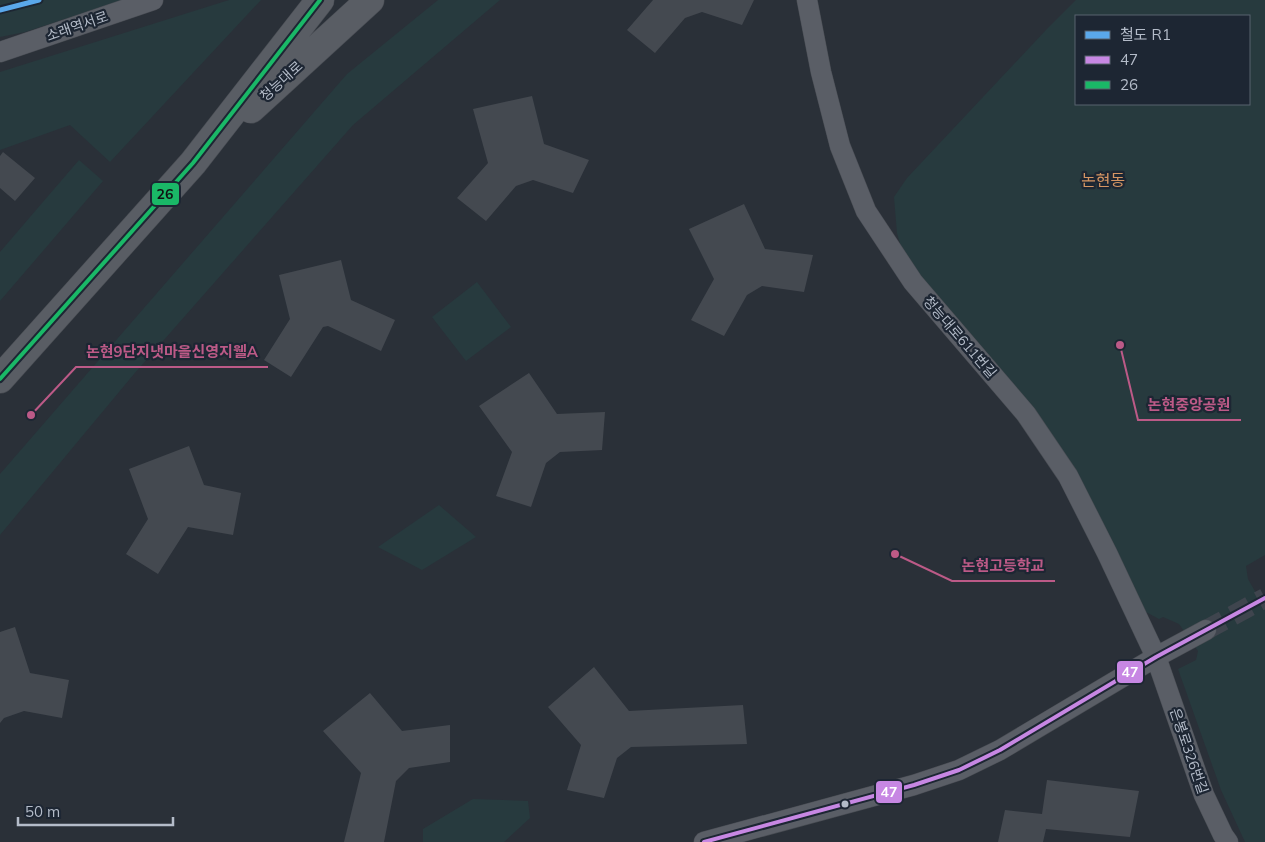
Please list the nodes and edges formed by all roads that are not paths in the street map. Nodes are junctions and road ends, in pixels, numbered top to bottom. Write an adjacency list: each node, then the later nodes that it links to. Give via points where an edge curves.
1 (153, 0): 5 (street, 소래역서로)
2 (320, 0): 6 (main road, 청능대로)
3 (370, 0): 6 (main road, 청능대로)
4 (807, 0): 9 (street, 청능대로611번길, via 840,146 866,212 913,282 1026,414 1068,476)
5 (0, 52)
6 (192, 163): 7 (main road, 청능대로)
7 (0, 379)
8 (1206, 630): 9 (street)
9 (1156, 657): 10 (street, via 1000,750 959,770); 11 (street, 은봉로326번길, via 1204,795)
10 (704, 842)
11 (1228, 842)

